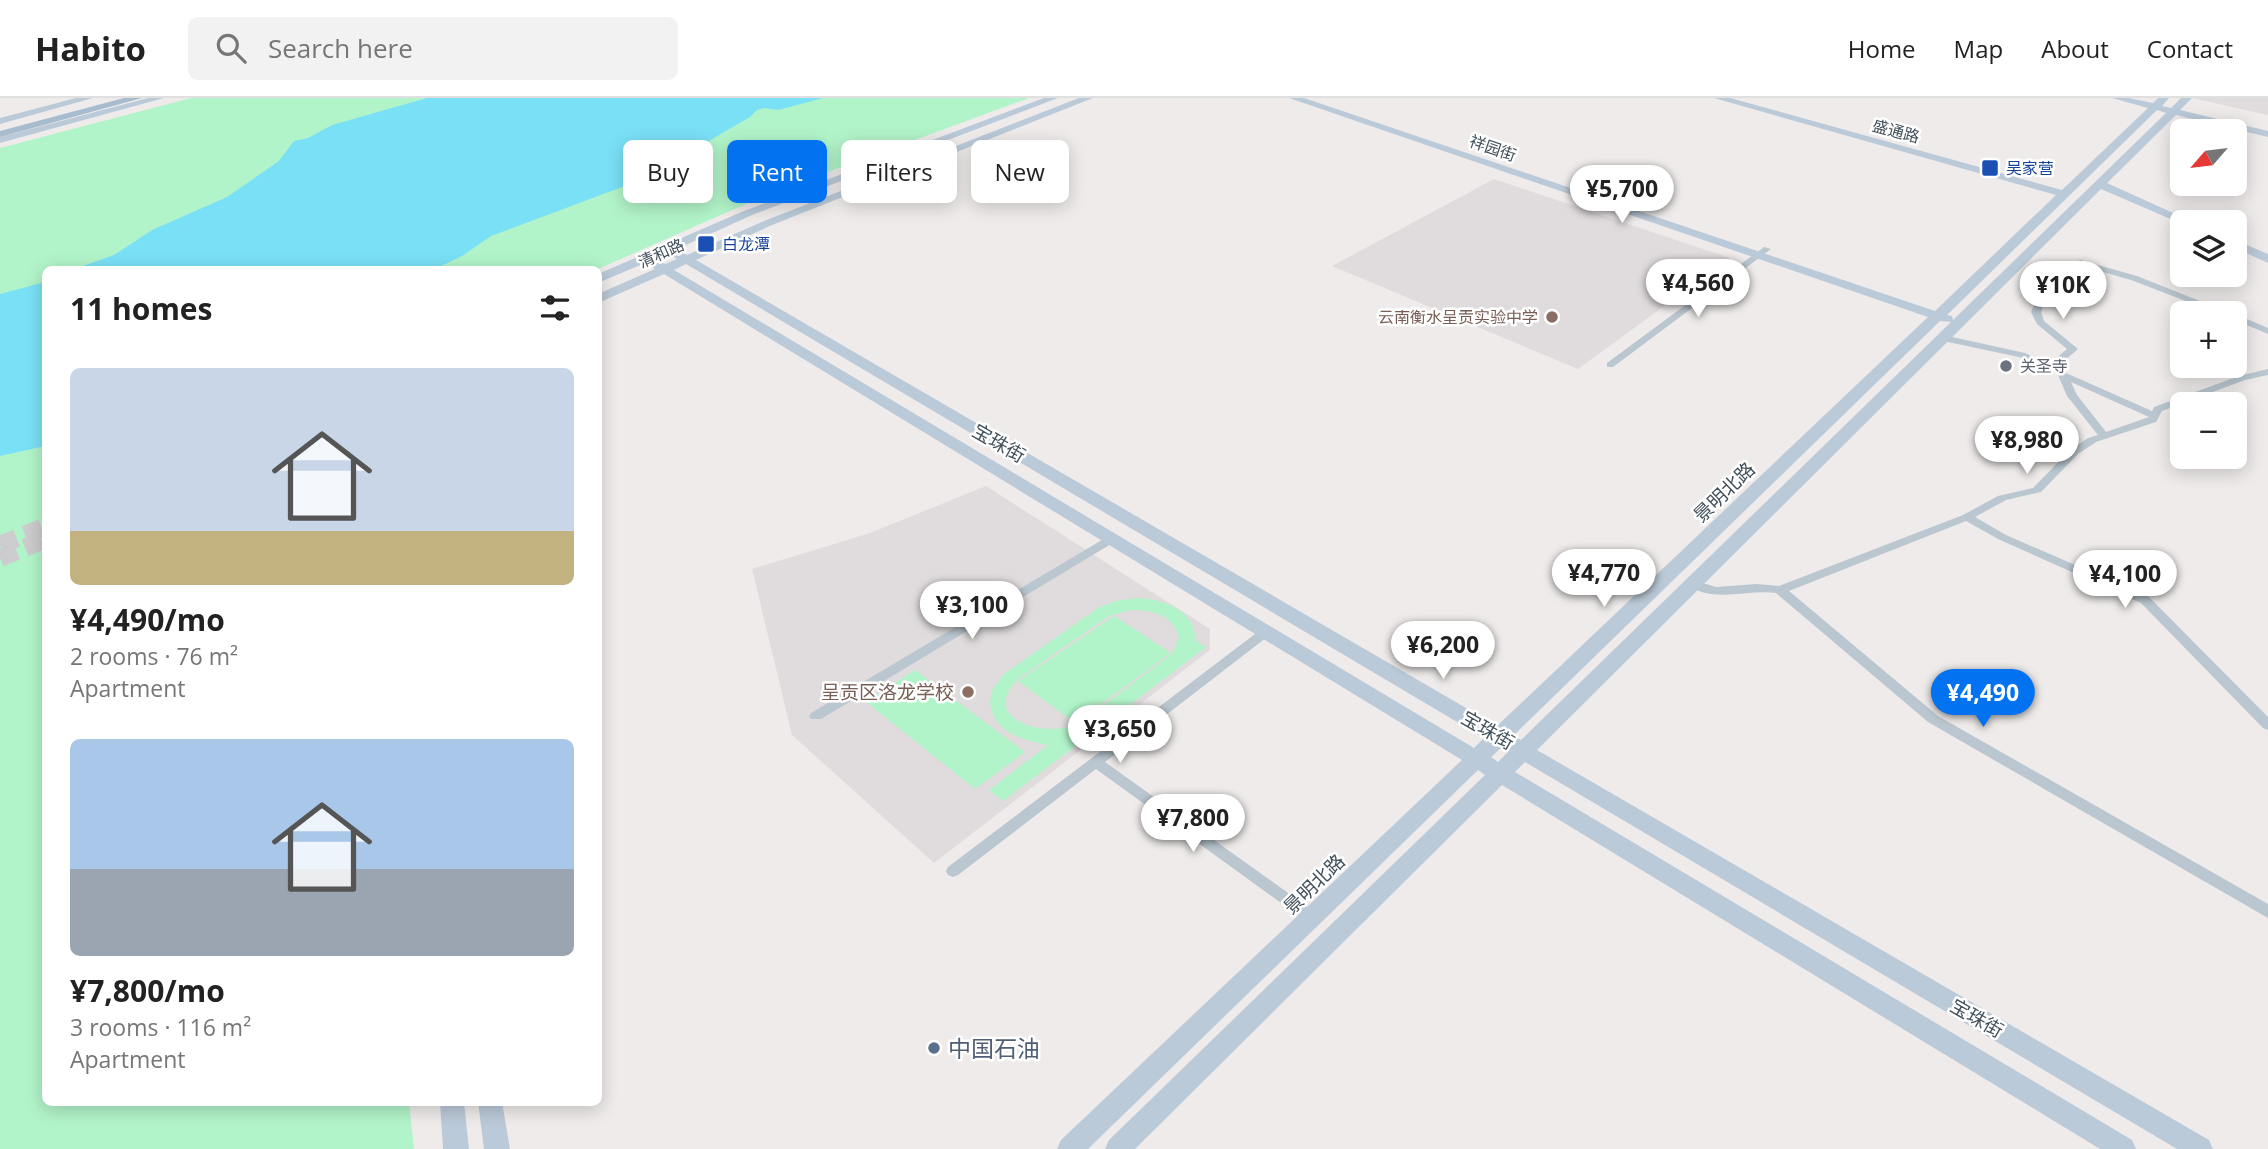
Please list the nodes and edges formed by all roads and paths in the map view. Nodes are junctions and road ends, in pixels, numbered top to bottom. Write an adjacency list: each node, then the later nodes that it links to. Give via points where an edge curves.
1 (113, 98): 11 (main road)
2 (137, 98): 16 (main road)
3 (152, 98): 16 (main road)
4 (159, 98): 18 (main road)
5 (1053, 98): 22 (main road, 清和路)
6 (1088, 98): 26 (main road, 清和路, via 849,189)
7 (1294, 98): 24 (main road, 祥园街)
8 (1312, 98): 24 (main road, 祥园街)
9 (1719, 98): 20 (main road, 盛通路)
10 (2117, 98): 12 (main road)
11 (93, 100): 13 (main road); 15 (main road)
12 (2168, 102): 14 (main road); 17 (main road); 19 (main road); 20 (main road, 景明北路)
13 (0, 121)
14 (2268, 124)
15 (0, 127)
16 (0, 134)
17 (2268, 134)
18 (0, 140)
19 (2100, 184): 21 (main road); 33 (main road)
20 (2064, 194): 32 (main road, 景明北路)
21 (2170, 215)
22 (667, 248): 25 (main road, 清和路); 26 (main road, 宝珠街)
23 (2247, 249): 27 (main road)
24 (1764, 252): 32 (main road, 祥园街); 37 (street)
25 (646, 258): 28 (main road, 宝珠街); 29 (main road, 清和路)
26 (686, 259): 28 (main road, 清和路); 50 (main road, 宝珠街)
27 (2268, 259)
28 (665, 268): 30 (main road, 清和路); 44 (main road, 宝珠街)
29 (602, 277)
30 (602, 297)
31 (2194, 301): 38 (street, via 2080,263 2068,275 2049,280 2037,307 2040,321 2073,349)
32 (1941, 312): 33 (main road, 祥园街); 50 (main road, 景明北路)
33 (1963, 319): 36 (main road)
34 (2247, 322): 35 (street)
35 (2268, 331)
36 (1943, 338): 38 (street, via 2022,355); 45 (main road)
37 (1610, 365)
38 (2050, 368): 40 (street)
39 (2268, 372): 41 (street, via 2158,409)
40 (2063, 375): 41 (street); 42 (street, via 2072,396)
41 (2155, 416): 42 (street)
42 (2104, 436): 43 (street, via 2074,452 2037,490 2002,498)
43 (1967, 517): 46 (street); 49 (street, via 2145,600)
44 (1112, 538): 47 (main road, 宝珠街); 48 (street)
45 (1693, 584): 46 (street, via 1720,593 1756,587); 51 (main road)
46 (1780, 590): 56 (street, via 1933,719)
47 (1266, 631): 52 (main road, 宝珠街); 53 (street)
48 (816, 716)
49 (2268, 725)
50 (1499, 737): 51 (main road, 宝珠街); 52 (main road, 景明北路)
51 (1523, 751): 54 (main road); 65 (main road, 宝珠街)
52 (1476, 758): 54 (main road, 宝珠街); 57 (main road, 景明北路)
53 (1096, 762): 55 (street); 57 (street)
54 (1501, 773): 63 (main road); 64 (main road, 宝珠街)
55 (953, 871)
56 (2268, 912)
57 (1311, 917): 62 (main road, 景明北路)
58 (452, 1106): 60 (main road)
59 (491, 1106): 61 (main road)
60 (456, 1149)
61 (497, 1149)
62 (1070, 1149)
63 (1118, 1149)
64 (2123, 1149)
65 (2200, 1149)

